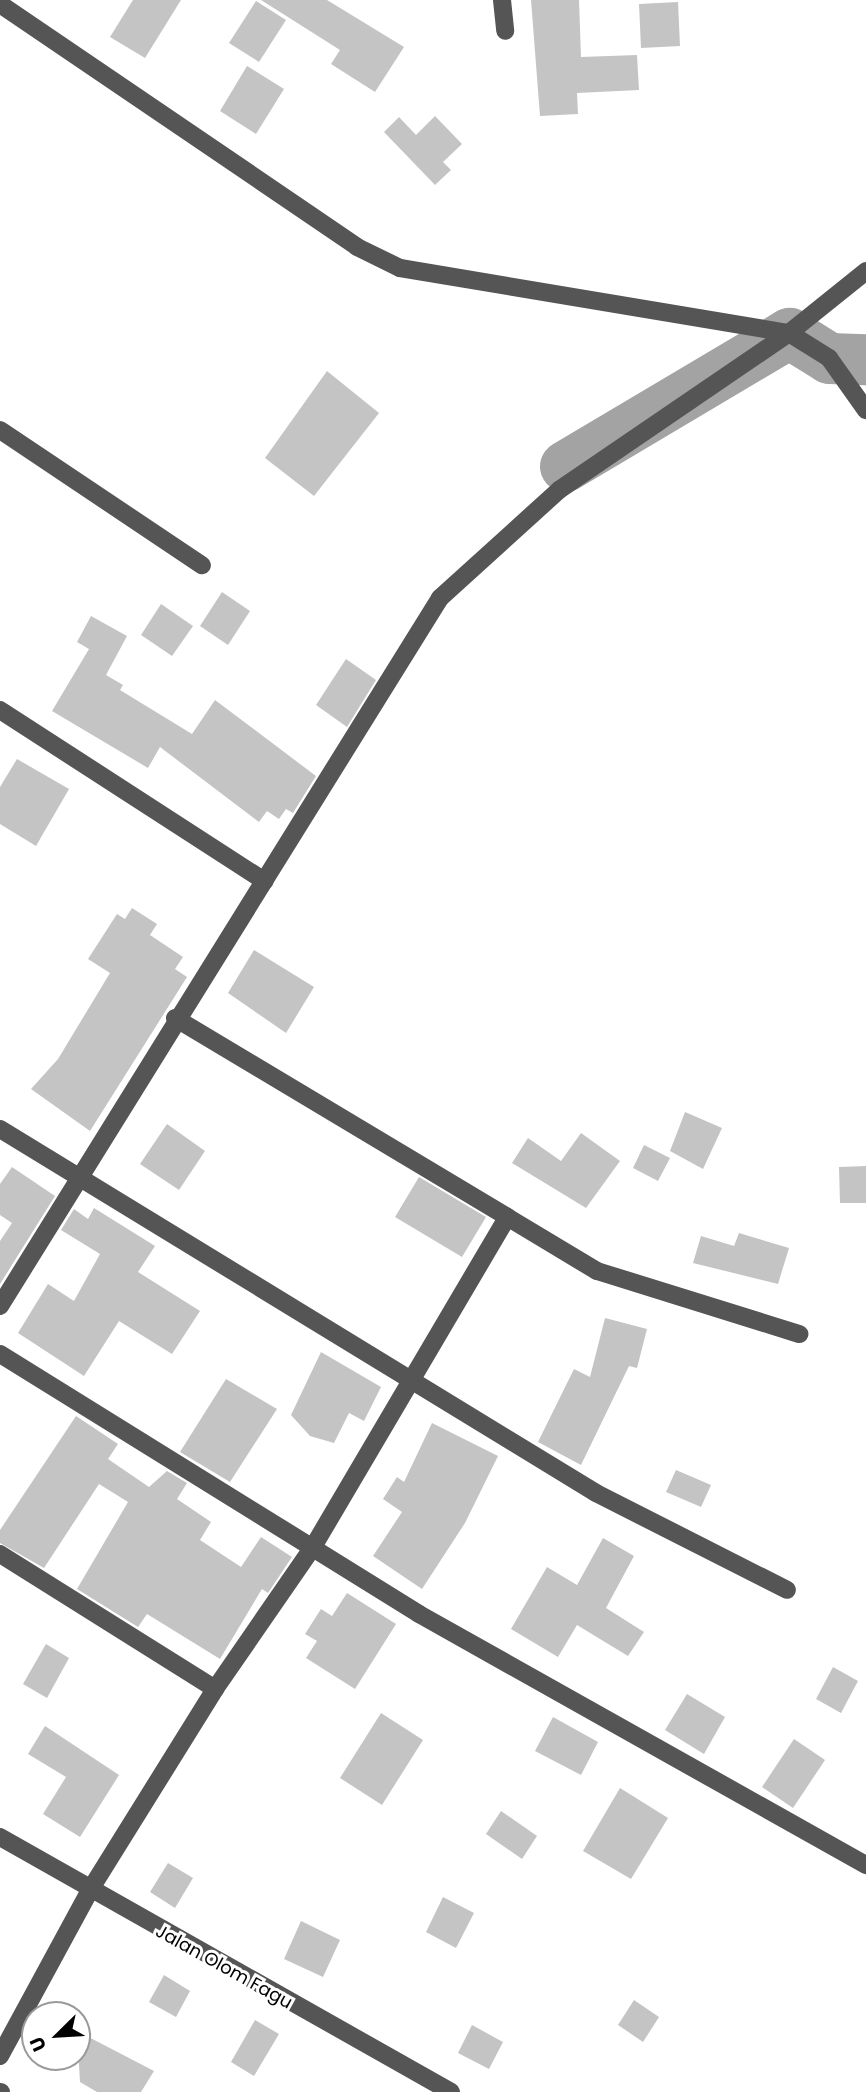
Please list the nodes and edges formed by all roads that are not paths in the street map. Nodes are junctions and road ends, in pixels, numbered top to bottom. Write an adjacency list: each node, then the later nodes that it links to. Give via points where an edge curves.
1 (502, 0): 3 (street)
2 (0, 4): 5 (street, via 356,247 400,268)
3 (505, 31)
4 (866, 271): 5 (street)
5 (789, 334): 6 (street, via 829,358); 10 (street, via 559,490 440,598)
6 (866, 410)
7 (0, 430): 8 (street)
8 (202, 565)
9 (1, 713): 10 (street)
10 (264, 881): 11 (street)
11 (175, 1018): 13 (street); 14 (street)
12 (0, 1129): 13 (street)
13 (77, 1180): 15 (street); 18 (street)
14 (507, 1217): 16 (street, via 597,1271); 18 (street)
15 (0, 1306)
16 (799, 1334)
17 (0, 1354): 19 (street)
18 (411, 1384): 19 (street); 21 (street, via 596,1493)
19 (313, 1547): 22 (street); 24 (street)
20 (0, 1554): 22 (street)
21 (787, 1590)
22 (215, 1689): 25 (street)
23 (0, 1837): 25 (street, Jalan Olom Fagu)
24 (866, 1865)
25 (90, 1890): 26 (street); 27 (street, Jalan Olom Fagu)
26 (0, 2056)
27 (451, 2092)

